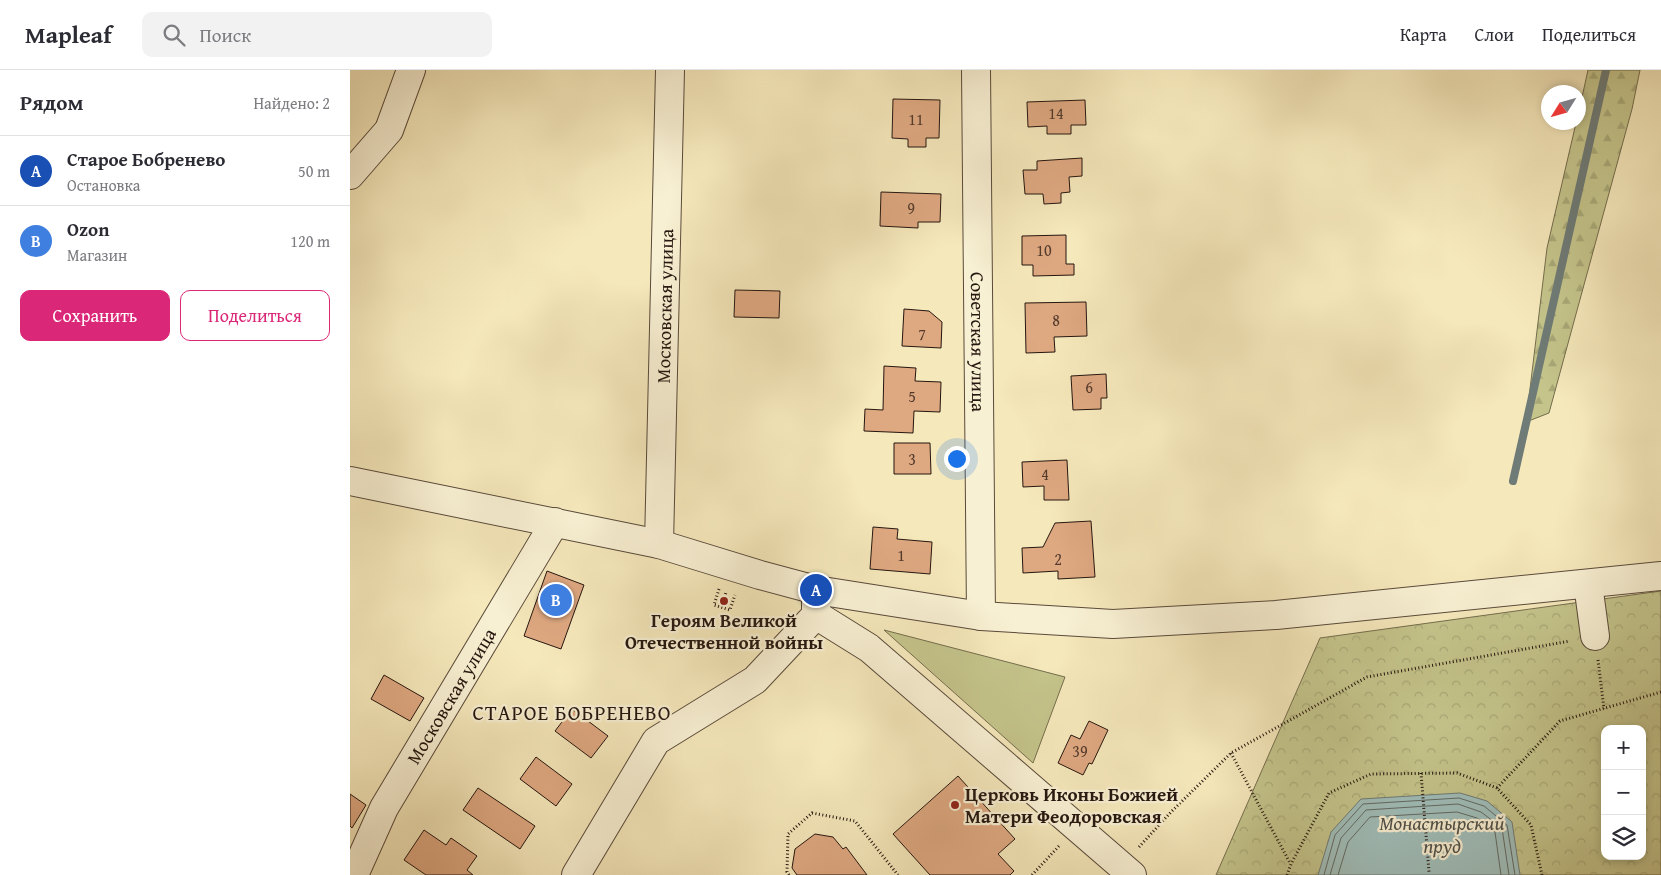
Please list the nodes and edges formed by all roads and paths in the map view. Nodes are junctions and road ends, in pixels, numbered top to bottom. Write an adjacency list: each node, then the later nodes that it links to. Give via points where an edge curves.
1 (411, 70): 4 (street, via 389,130)
2 (670, 70): 7 (street, Московская улица)
3 (976, 70): 11 (street, Советская улица)
4 (350, 175)
5 (350, 481): 6 (street)
6 (555, 522): 7 (street); 22 (street, Московская улица, via 389,800)
7 (660, 544): 10 (street, via 760,575)
8 (1661, 576): 9 (street)
9 (1588, 584): 11 (street, via 1276,615 1122,624); 12 (street)
10 (816, 603): 11 (street); 18 (street); 23 (street, via 755,680 656,740)
11 (982, 616)
12 (1595, 636): 14 (path); 15 (path, via 1367,677)
13 (1661, 692): 14 (path)
14 (1604, 709): 17 (path, via 1560,722)
15 (1231, 753): 19 (path); 20 (path, via 1171,812)
16 (1421, 773): 17 (path, via 1457,773); 19 (path, via 1371,774 1329,793); 21 (path)
17 (1497, 788): 28 (path, via 1531,825)
18 (1076, 827): 20 (street); 26 (path)
19 (1291, 864): 27 (path)
20 (1126, 870)
21 (1429, 872)
22 (354, 875)
23 (576, 875)
24 (789, 875): 25 (path, via 788,834 812,813 855,821)
25 (898, 875)
26 (1032, 875)
27 (1288, 875)
28 (1542, 875)

